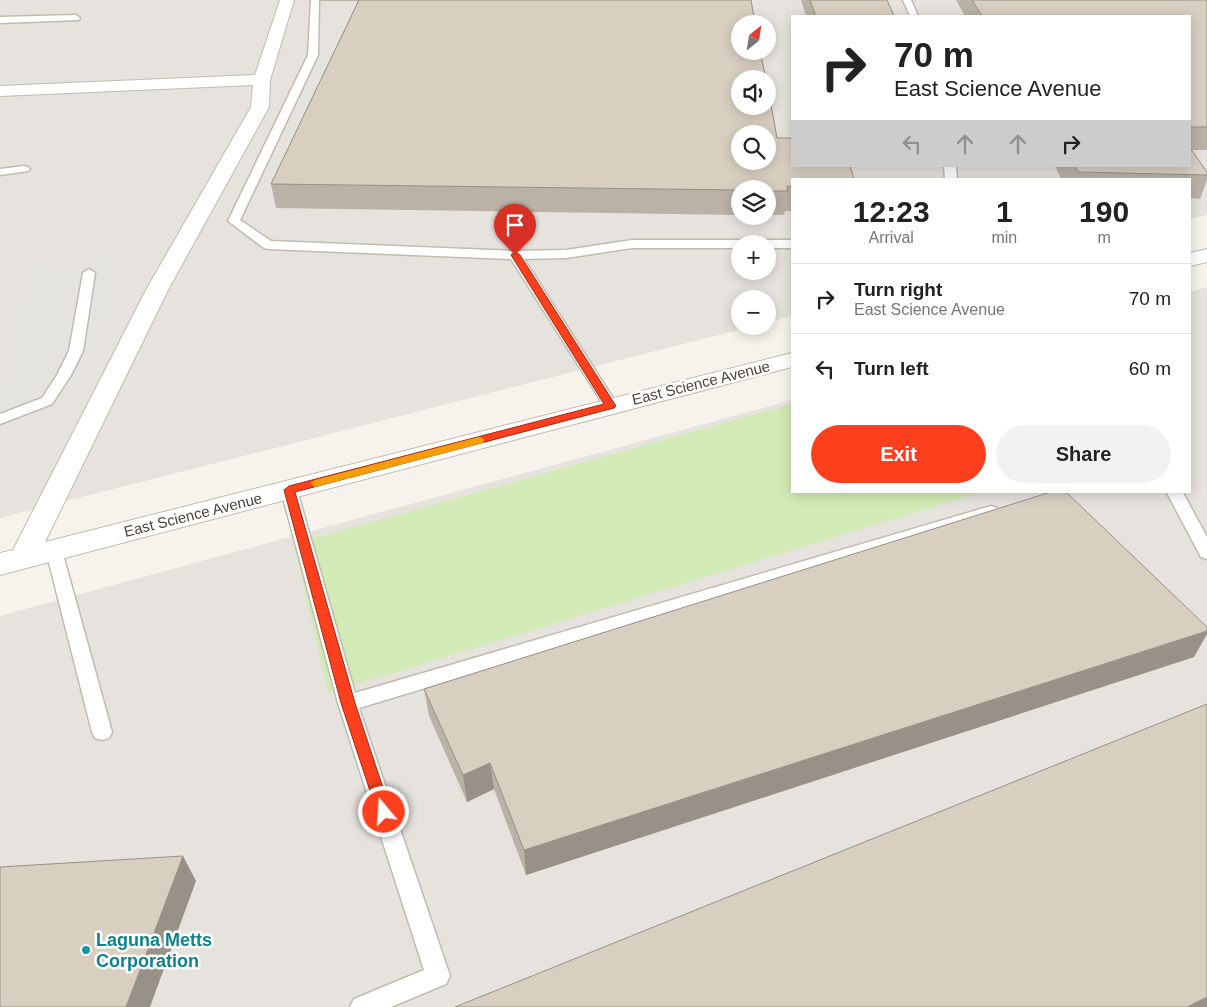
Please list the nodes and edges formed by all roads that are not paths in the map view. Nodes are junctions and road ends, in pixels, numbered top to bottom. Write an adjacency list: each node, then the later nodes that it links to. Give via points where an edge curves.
1 (287, 0): 7 (street)
2 (315, 0): 12 (lane, via 313,55 234,221 268,245)
3 (907, 0): 4 (lane)
4 (914, 15)
5 (76, 18): 6 (lane)
6 (0, 20)
7 (262, 80): 8 (street); 24 (street, via 260,107)
8 (0, 91)
9 (24, 169): 10 (lane)
10 (0, 172)
11 (791, 244): 12 (lane, via 632,244 566,254)
12 (515, 255): 17 (lane)
13 (1207, 255): 14 (street)
14 (1191, 260)
15 (89, 273): 18 (lane, via 76,351 64,375 47,401)
16 (791, 360): 17 (street, East Science Avenue)
17 (611, 406): 19 (street, East Science Avenue)
18 (0, 419)
19 (289, 490): 22 (street, East Science Avenue); 25 (lane)
20 (1175, 493): 23 (lane)
21 (1012, 505): 25 (lane)
22 (54, 551): 24 (street, East Science Avenue); 26 (lane)
23 (1207, 553)
24 (12, 560)
25 (348, 703): 27 (lane, via 438,976)
26 (102, 732)
27 (362, 1007)

